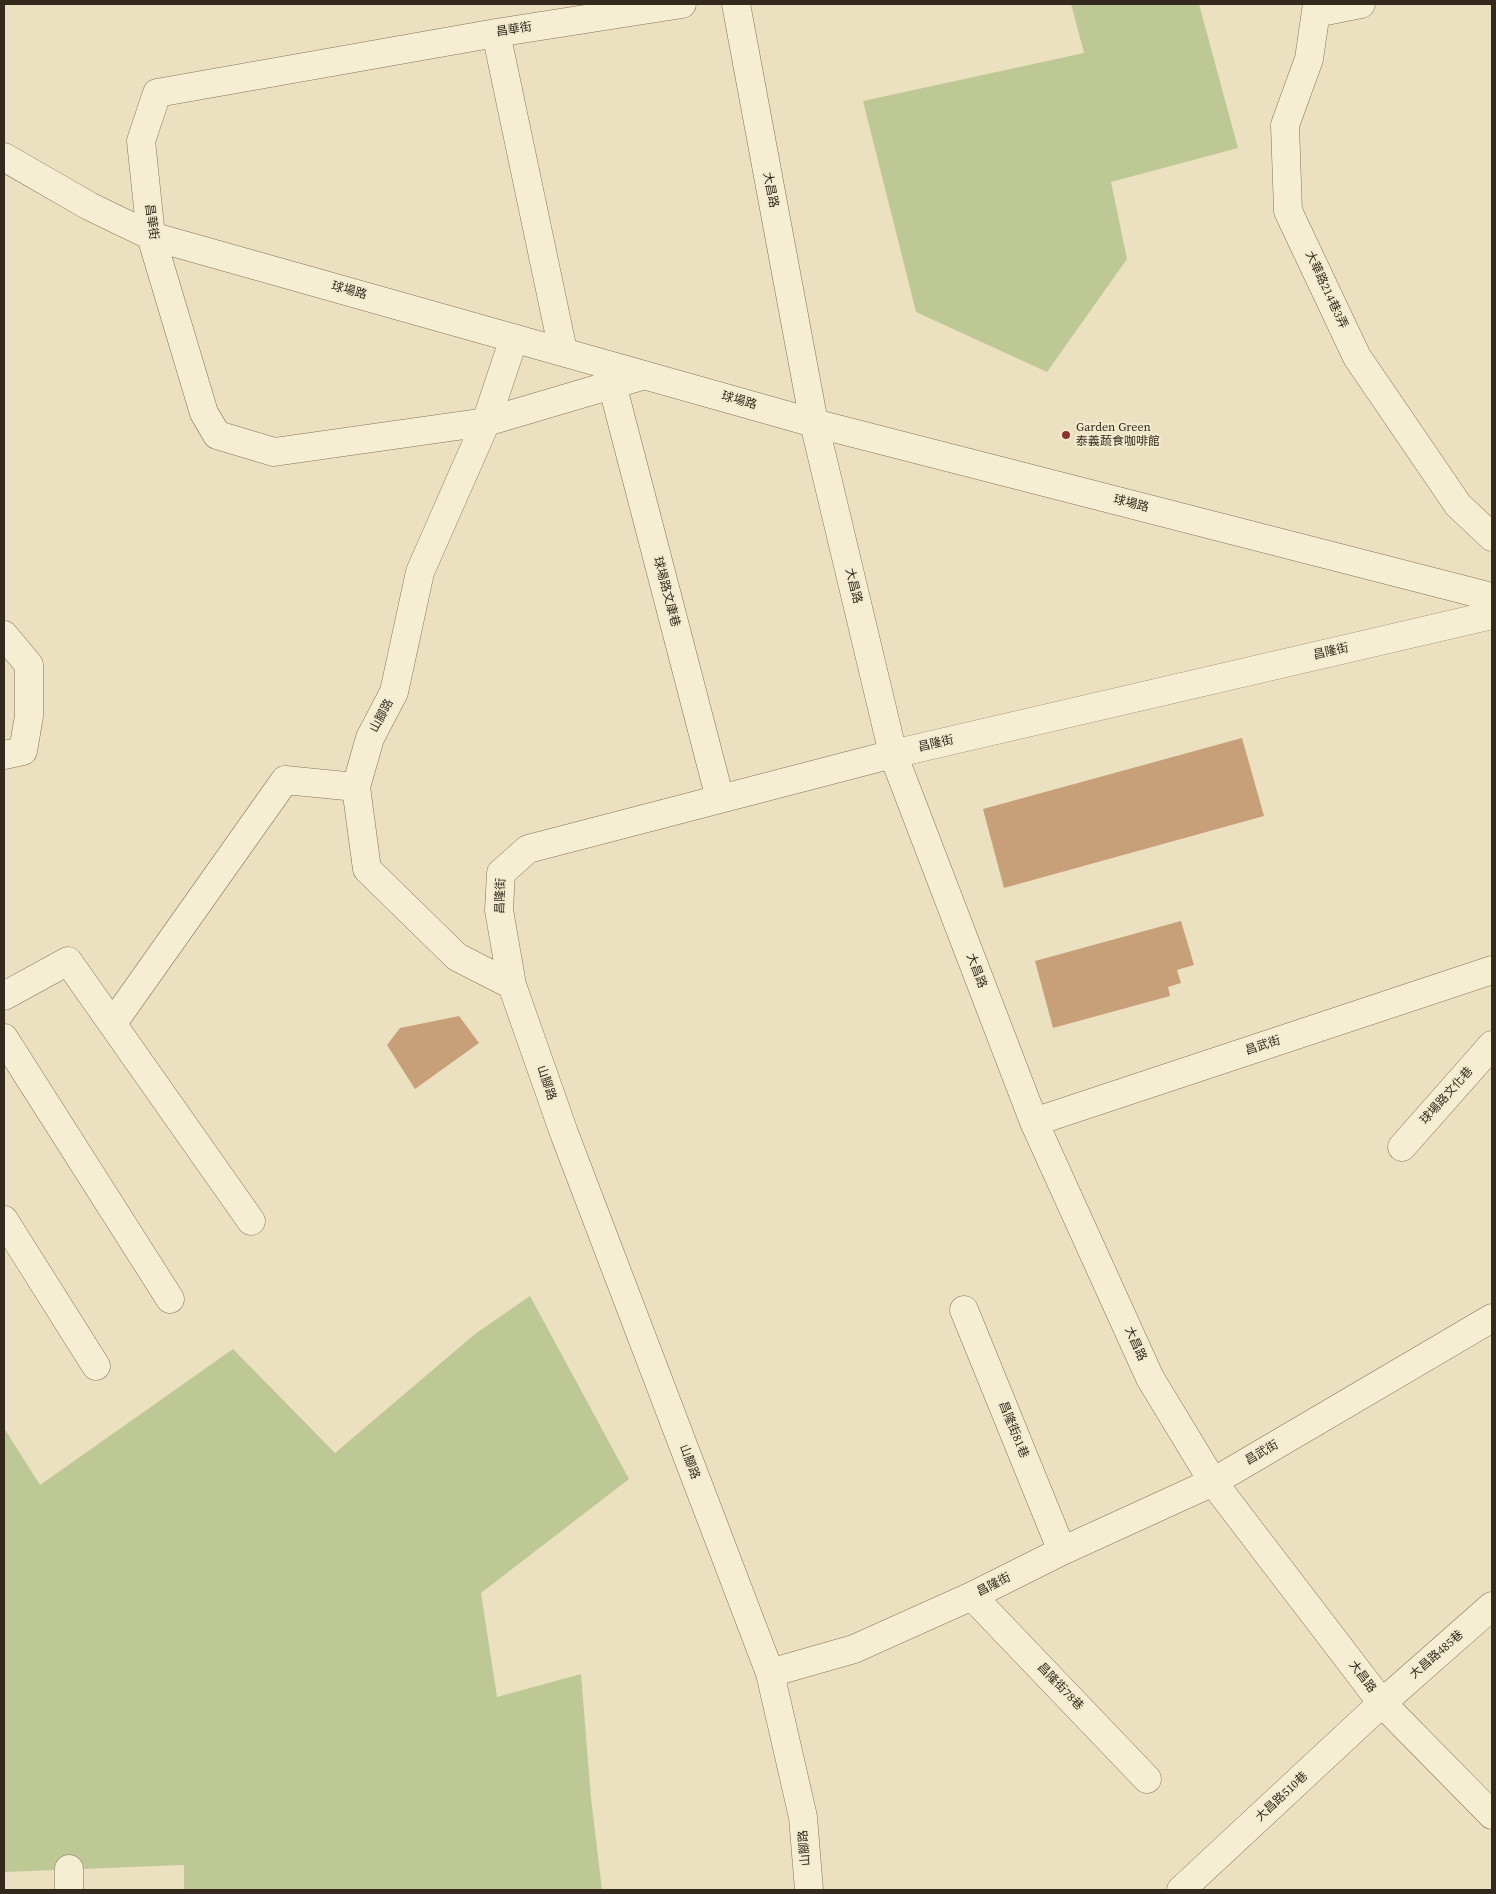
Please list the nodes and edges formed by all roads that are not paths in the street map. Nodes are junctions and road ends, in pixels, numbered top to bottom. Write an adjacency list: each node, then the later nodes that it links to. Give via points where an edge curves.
1 (682, 4): 5 (street, 昌華街)
2 (736, 4): 13 (street, 大昌路)
3 (1361, 4): 4 (street)
4 (1316, 8): 14 (street, 大華路214巷3弄, via 1309,59 1285,125 1288,211 1357,357 1458,505)
5 (496, 32): 7 (street, 昌華街, via 157,93 142,141); 9 (street)
6 (4, 157): 7 (street, 球場路, via 89,206)
7 (151, 236): 8 (street, 球場路); 12 (street, 昌華街, via 204,413 217,436 274,452)
8 (514, 338): 9 (street, 球場路); 12 (street, 山腳路)
9 (564, 351): 10 (street, 球場路)
10 (646, 375): 11 (street, 昌華街); 13 (street, 球場路)
11 (612, 384): 12 (street, 昌華街); 21 (street, 球場路文康巷)
12 (486, 422): 20 (street, 山腳路, via 420,572 394,692 370,738)
13 (814, 423): 15 (street, 球場路); 18 (street, 大昌路)
14 (1492, 537)
15 (1492, 597)
16 (1492, 615): 18 (street, 昌隆街)
17 (4, 636): 19 (street, via 29,665 29,716 23,751)
18 (893, 754): 21 (street, 昌隆街); 28 (street, 大昌路)
19 (4, 755)
20 (356, 787): 23 (street, 山腳路, via 367,869 457,958); 25 (street, via 285,780)
21 (720, 799): 23 (street, 昌隆街, via 528,849 501,873 499,910)
22 (1492, 970): 28 (street, 昌武街)
23 (512, 985): 40 (street, 山腳路, via 567,1142)
24 (4, 996): 25 (street, via 68,961)
25 (113, 1023): 31 (street)
26 (4, 1038): 32 (street)
27 (1492, 1045): 29 (street, 球場路文化巷)
28 (1034, 1122): 36 (street, 大昌路, via 1150,1378)
29 (1402, 1147)
30 (4, 1220): 35 (street)
31 (251, 1221)
32 (170, 1299)
33 (964, 1310): 37 (street, 昌隆街81巷)
34 (1492, 1318): 36 (street, 昌武街)
35 (96, 1366)
36 (1213, 1482): 37 (street, 昌隆街); 41 (street, 大昌路)
37 (1062, 1551): 38 (street, 昌隆街)
38 (972, 1596): 40 (street, 昌隆街, via 854,1649); 42 (street, 昌隆街78巷)
39 (1492, 1606): 41 (street, 大昌路485巷)
40 (770, 1673): 44 (street, 山腳路, via 802,1817)
41 (1382, 1703): 43 (street, 大昌路); 45 (street, 大昌路510巷)
42 (1148, 1779)
43 (1492, 1814)
44 (809, 1890)
45 (1181, 1890)

